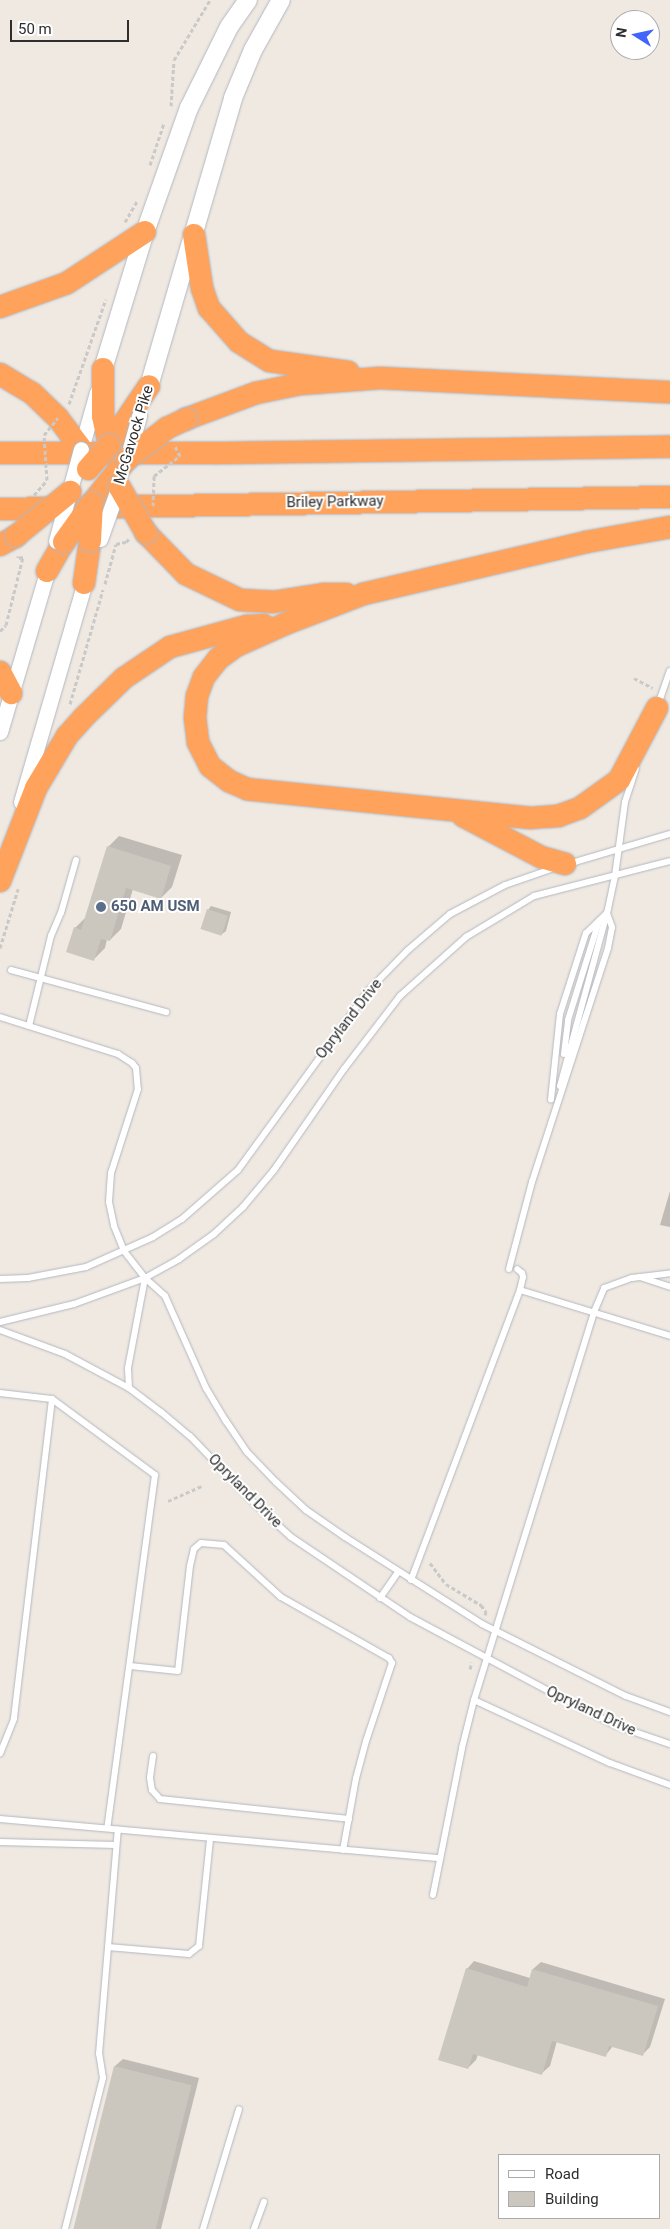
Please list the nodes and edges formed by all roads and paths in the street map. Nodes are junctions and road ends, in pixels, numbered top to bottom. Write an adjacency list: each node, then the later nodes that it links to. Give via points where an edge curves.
1 (210, 0): 4 (path, via 174,60 171,106)
2 (248, 0): 7 (main road, via 229,27 189,108)
3 (281, 0): 8 (main road, McGavock Pike, via 253,50 233,98)
4 (149, 166)
5 (139, 198): 6 (path)
6 (124, 223)
7 (145, 232): 10 (highway, via 67,283); 11 (main road)
8 (194, 235): 13 (highway, via 202,288 209,308 240,342 270,361); 14 (main road, McGavock Pike)
9 (106, 296): 16 (path)
10 (0, 307)
11 (103, 369): 17 (highway)
12 (0, 374): 16 (highway)
13 (381, 378): 15 (highway); 19 (highway, via 300,384 256,392)
14 (149, 386): 18 (highway)
15 (670, 392)
16 (63, 412): 23 (highway); 27 (path, bridge, via 44,435 47,480)
17 (96, 416): 20 (highway); 23 (street)
18 (134, 416): 20 (highway); 24 (street, McGavock Pike, bridge)
19 (176, 424): 24 (highway, bridge); 31 (path, bridge, via 180,456 154,476 153,516)
20 (109, 445): 23 (highway, bridge); 24 (highway)
21 (670, 447): 22 (highway)
22 (0, 453)
23 (84, 459): 25 (highway); 28 (highway)
24 (120, 472): 28 (highway); 31 (highway, bridge); 32 (street, McGavock Pike, bridge)
25 (70, 492): 33 (highway, bridge); 34 (street, bridge)
26 (670, 497): 29 (highway, Briley Parkway)
27 (28, 502)
28 (92, 503): 32 (highway, bridge); 34 (highway, bridge)
29 (0, 509)
30 (670, 527): 37 (highway, via 586,542)
31 (139, 533): 37 (highway, via 186,574 240,600 273,602 325,594)
32 (95, 540): 36 (highway)
33 (8, 541): 39 (path, via 18,558 23,557 6,625)
34 (60, 542): 35 (highway)
35 (47, 572): 42 (street)
36 (84, 583): 53 (street)
37 (363, 594): 38 (highway)
38 (285, 624): 47 (highway, via 236,646 218,659 204,677 197,696 195,718 198,742 210,766 229,781 247,789); 55 (highway, via 247,626 170,647 124,678 66,736 52,758 36,788)
39 (0, 631)
40 (670, 671): 43 (lane)
41 (0, 672): 42 (highway)
42 (11, 694): 44 (street)
43 (657, 708): 45 (lane); 47 (highway, via 619,780 580,808 558,816 531,818)
44 (0, 732)
45 (643, 750)
46 (640, 759): 49 (lane, via 625,802)
47 (449, 809): 52 (highway, via 541,858)
48 (670, 834): 49 (lane, Opryland Drive)
49 (618, 848): 52 (lane, Opryland Drive); 54 (lane)
50 (76, 860): 59 (lane)
51 (670, 861): 54 (lane, Opryland Drive)
52 (565, 864): 65 (lane, Opryland Drive, via 505,885 450,914 408,950 368,991 238,1170 182,1219)
53 (0, 876)
54 (615, 876): 56 (lane); 70 (lane, Opryland Drive, via 534,896 466,937 400,996 344,1069 274,1170 243,1207 214,1234)
55 (0, 881)
56 (607, 913): 57 (lane); 63 (lane); 64 (lane, via 612,927 608,948 582,1035)
57 (600, 920): 63 (lane, via 568,1020); 64 (lane, via 586,933 560,1014)
58 (11, 970): 59 (lane)
59 (41, 979): 60 (lane); 62 (lane)
60 (166, 1012)
61 (0, 1017): 62 (lane, Opryland Drive)
62 (29, 1026): 65 (lane, Opryland Drive, via 109,1051 136,1068 139,1081 136,1099 113,1161 109,1192 111,1214)
63 (562, 1072): 64 (lane)
64 (554, 1100): 66 (lane)
65 (124, 1251): 70 (lane, Opryland Drive); 71 (lane, Opryland Drive, via 86,1267 28,1278)
66 (509, 1269)
67 (517, 1269): 73 (lane, via 523,1278)
68 (670, 1272): 69 (lane)
69 (639, 1276): 72 (lane); 74 (lane, via 604,1288)
70 (145, 1278): 75 (lane, Opryland Drive, via 74,1304); 78 (lane, via 128,1368); 83 (lane, Opryland Drive, via 165,1296 206,1388 247,1452 306,1510)
71 (0, 1279)
72 (670, 1287)
73 (520, 1290): 74 (lane); 84 (lane)
74 (594, 1312): 77 (lane); 86 (lane)
75 (0, 1322)
76 (0, 1330): 78 (lane, Opryland Drive, via 42,1344)
77 (670, 1336)
78 (128, 1388): 85 (lane, Opryland Drive, via 190,1436 291,1537)
79 (0, 1393): 80 (lane)
80 (52, 1399): 88 (lane, via 155,1475); 91 (lane, via 14,1719)
81 (204, 1485): 82 (path)
82 (168, 1501)
83 (398, 1572): 84 (lane, Opryland Drive); 85 (lane)
84 (411, 1580): 86 (lane, Opryland Drive)
85 (380, 1598): 87 (lane, Opryland Drive)
86 (496, 1631): 87 (lane); 90 (lane, Opryland Drive, via 626,1696)
87 (487, 1660): 89 (lane); 92 (lane, Opryland Drive, via 617,1726)
88 (130, 1666): 97 (lane, via 178,1671 190,1566 194,1549 201,1543 224,1545 281,1597 389,1658 392,1663 366,1741); 98 (lane)
89 (474, 1700): 95 (lane, via 610,1764); 104 (lane)
90 (670, 1712)
91 (3, 1740): 93 (lane)
92 (670, 1744)
93 (0, 1753)
94 (153, 1756): 97 (lane, via 150,1778 152,1790 160,1799)
95 (670, 1785)
96 (0, 1819): 98 (lane)
97 (349, 1819): 103 (lane)
98 (107, 1828): 99 (lane)
99 (118, 1830): 100 (lane); 102 (lane)
100 (210, 1839): 103 (lane); 106 (lane, via 199,1946 189,1954)
101 (0, 1842): 102 (lane)
102 (116, 1845): 106 (lane)
103 (343, 1850): 104 (lane)
104 (440, 1858): 105 (lane)
105 (433, 1895)
106 (108, 1947): 109 (lane, via 99,2054 103,2078)
107 (239, 2109): 110 (lane)
108 (264, 2202): 111 (lane)
109 (65, 2229)
110 (203, 2229)
111 (254, 2229)

